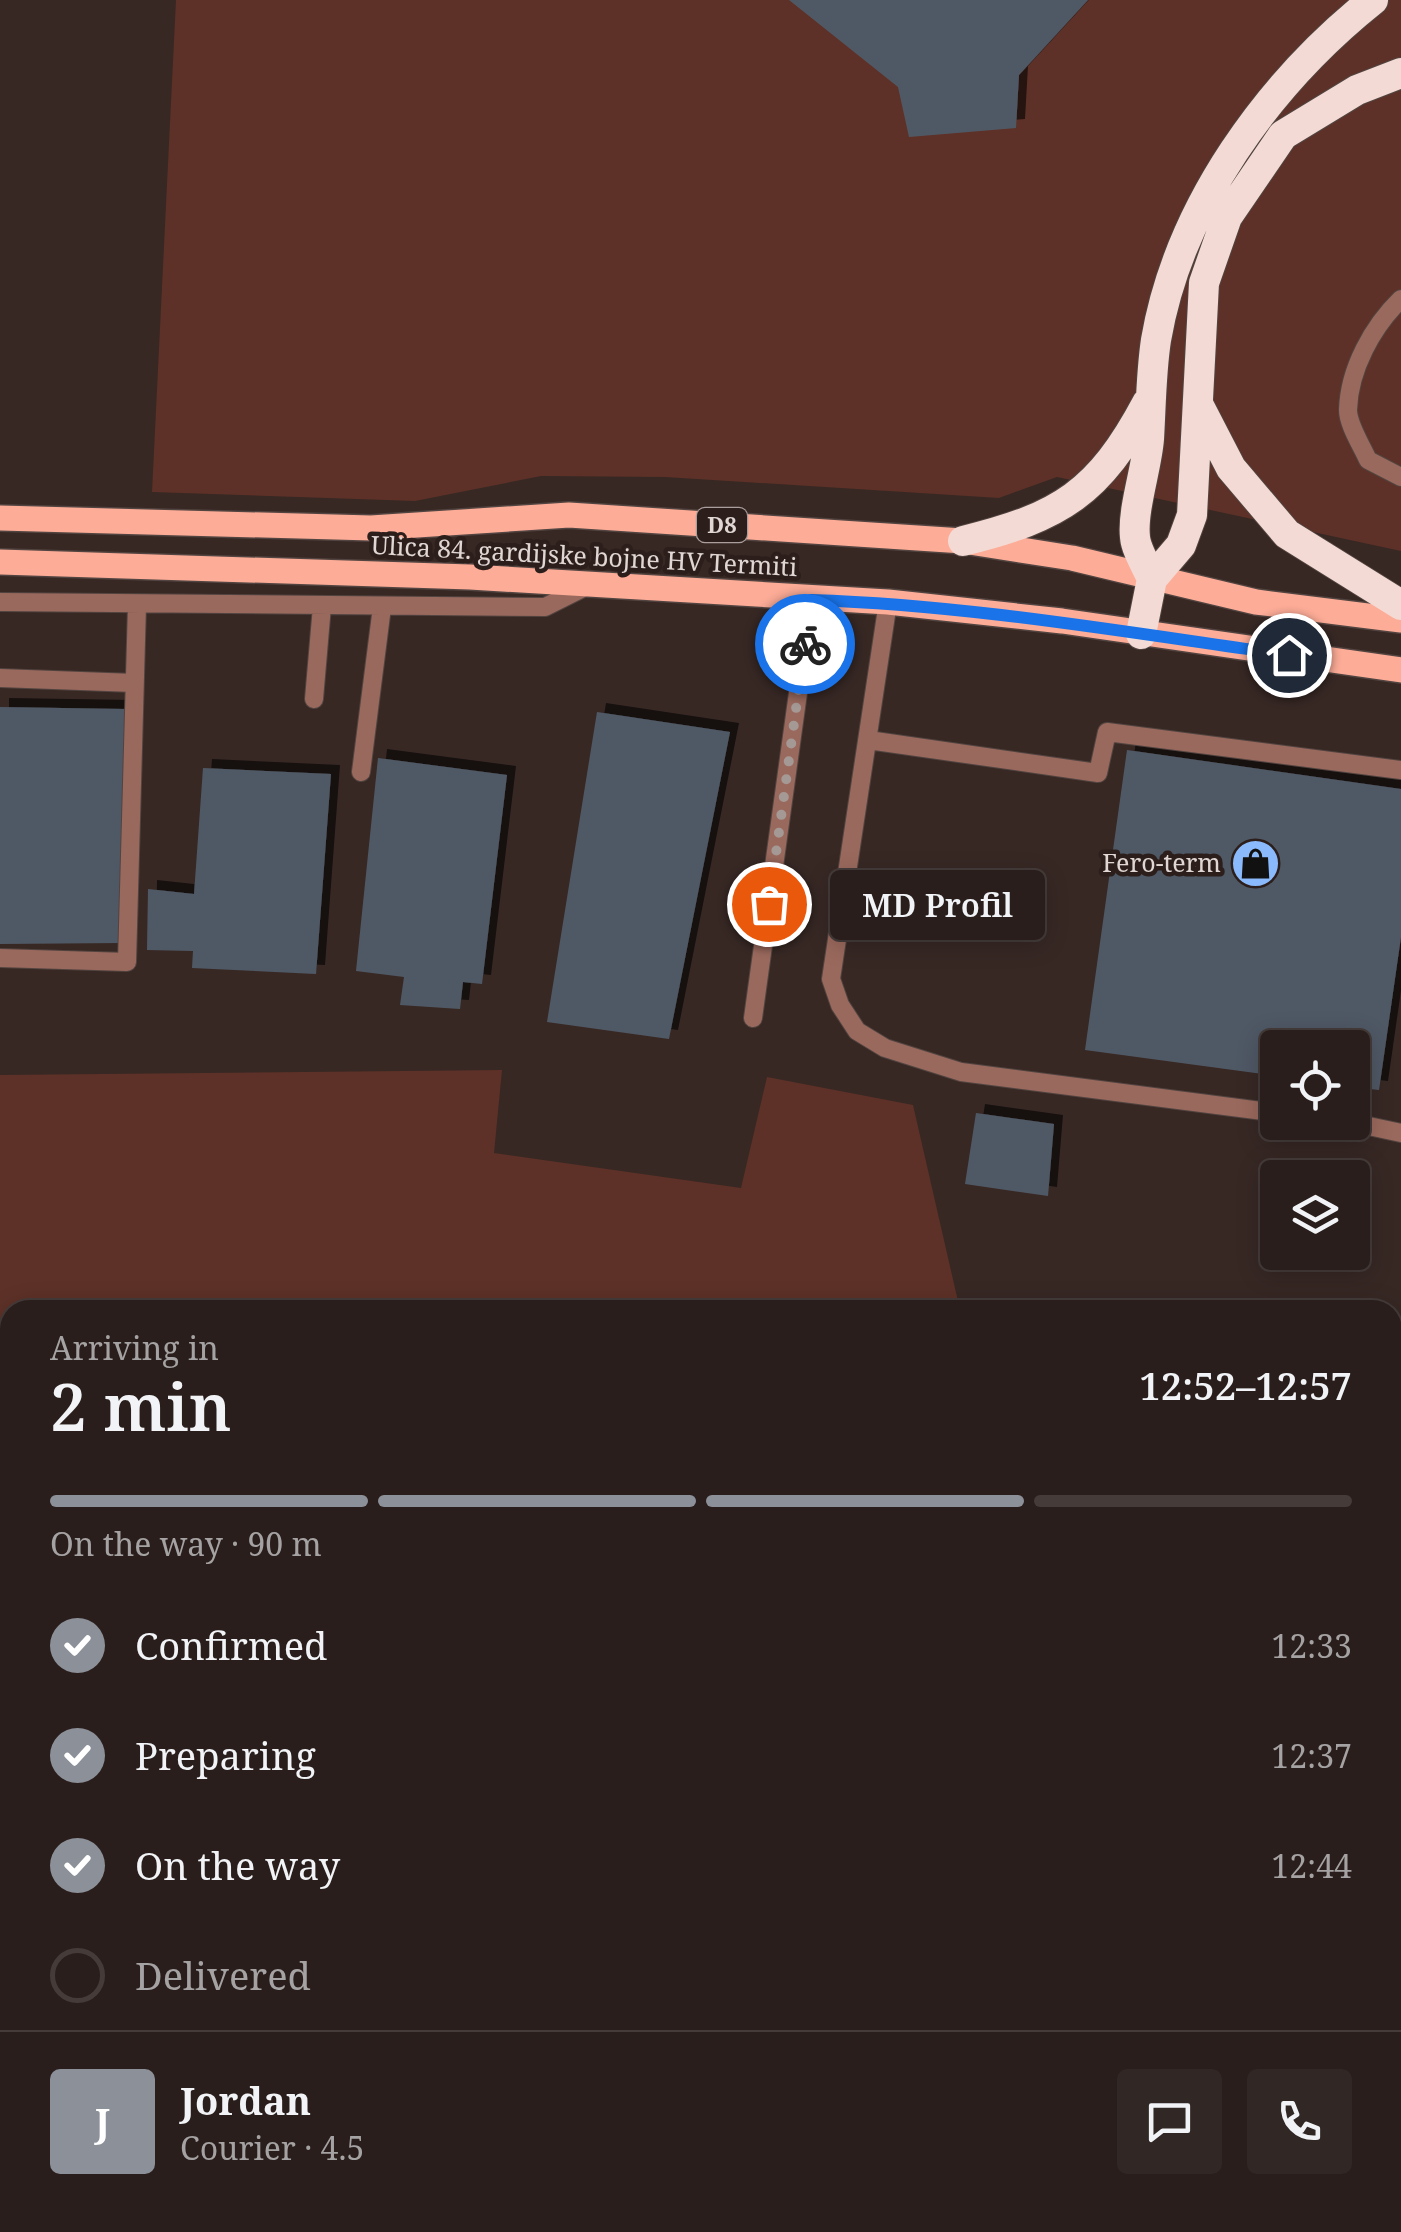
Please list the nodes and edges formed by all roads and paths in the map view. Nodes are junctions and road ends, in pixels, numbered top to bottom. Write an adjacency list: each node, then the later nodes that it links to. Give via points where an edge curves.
1 (1373, 0): 3 (highway, via 1323,40)
2 (1401, 73): 3 (highway)
3 (1272, 125): 5 (highway, via 1207,196 1170,285); 6 (highway, via 1204,283)
4 (1401, 299): 7 (lane, via 1380,320 1356,371 1348,412 1368,460)
5 (1150, 396): 9 (highway, via 1120,454 1076,498 1039,520); 11 (highway, via 1135,537)
6 (1199, 406): 11 (highway, via 1192,515 1181,545); 17 (highway, via 1232,468 1288,534)
7 (1401, 477)
8 (0, 518): 9 (main road, Ulica 84. gardijske bojne HV Termiti / D8, via 371,528 570,515)
9 (964, 542): 11 (main road, Ulica 84. gardijske bojne HV Termiti / D8, via 1072,558)
10 (0, 562): 12 (main road, Ulica 84. gardijske bojne HV Termiti)
11 (1152, 579): 20 (main road, Ulica 84. gardijske bojne HV Termiti / D8, via 1256,602); 21 (highway)
12 (590, 585): 13 (main road, Ulica 84. gardijske bojne HV Termiti); 19 (lane, via 545,607)
13 (811, 600): 15 (main road, Ulica 84. gardijske bojne HV Termiti); 30 (lane)
14 (0, 602): 16 (lane)
15 (888, 602): 21 (main road, Ulica 84. gardijske bojne HV Termiti); 26 (lane)
16 (138, 604): 18 (lane); 24 (lane)
17 (1401, 605)
18 (322, 606): 19 (lane); 25 (lane)
19 (382, 607): 28 (lane)
20 (1401, 620)
21 (1141, 634): 22 (main road, Ulica 84. gardijske bojne HV Termiti)
22 (1401, 670)
23 (0, 678): 24 (lane)
24 (134, 683): 29 (lane, via 127,962)
25 (314, 699)
26 (868, 740): 27 (lane, via 1098,773 1107,732); 31 (lane, via 832,979 857,1030 886,1048 962,1072)
27 (1401, 770)
28 (361, 772)
29 (0, 958)
30 (753, 1018)
31 (1260, 1111)
32 (1370, 1126): 33 (lane)
33 (1401, 1133)

